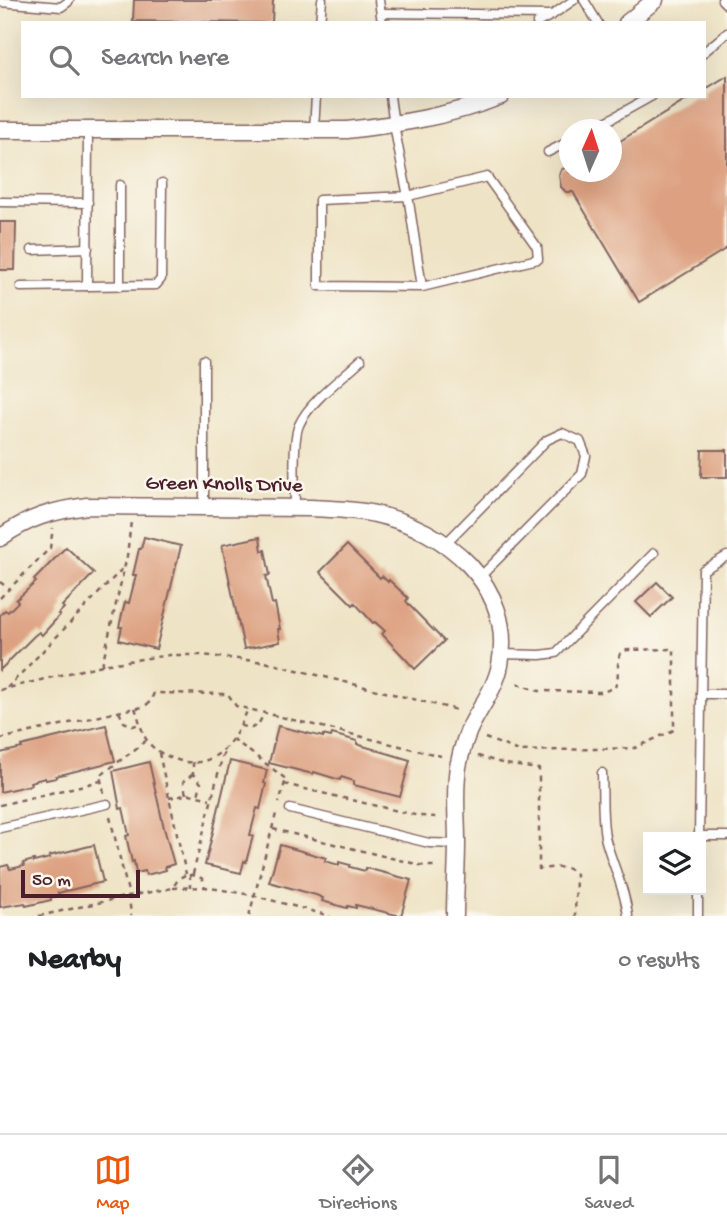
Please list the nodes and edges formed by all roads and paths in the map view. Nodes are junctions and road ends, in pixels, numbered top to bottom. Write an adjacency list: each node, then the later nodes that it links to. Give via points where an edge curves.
1 (69, 0): 8 (lane, via 61,7)
2 (322, 0): 12 (lane)
3 (379, 0): 10 (lane)
4 (574, 0): 11 (lane)
5 (584, 0): 15 (lane)
6 (655, 0): 16 (street)
7 (722, 0): 9 (lane)
8 (0, 2)
9 (727, 5)
10 (381, 13): 11 (lane); 13 (lane)
11 (552, 15): 14 (lane)
12 (320, 21)
13 (382, 21)
14 (541, 21)
15 (597, 21)
16 (629, 21)
17 (727, 33): 18 (lane)
18 (706, 50)
19 (316, 98): 26 (lane)
20 (390, 98): 24 (lane)
21 (496, 98): 24 (street)
22 (647, 98): 23 (lane)
23 (610, 119)
24 (393, 125): 26 (street); 32 (lane)
25 (0, 130): 27 (street)
26 (314, 130): 27 (street)
27 (88, 131): 34 (lane)
28 (559, 146): 29 (lane)
29 (548, 152)
30 (162, 183): 38 (lane, via 161,279 156,285)
31 (120, 185): 38 (lane)
32 (408, 196): 40 (lane); 40 (lane, via 319,200 319,286); 40 (lane, via 488,177 537,247 538,259)
33 (0, 202): 34 (lane)
34 (88, 203): 35 (lane)
35 (88, 248): 36 (lane); 37 (lane)
36 (32, 250)
37 (87, 286): 38 (lane); 39 (lane)
38 (120, 286)
39 (21, 287)
40 (422, 287)
41 (204, 361): 43 (lane)
42 (360, 361): 44 (lane, via 308,409 298,427)
43 (204, 507): 44 (street, Green Knolls Drive); 47 (street, Green Knolls Drive, via 87,506 39,516)
44 (295, 508): 48 (street, Green Knolls Drive, via 376,514 408,524)
45 (131, 520): 51 (path)
46 (53, 526): 54 (path, via 50,548)
47 (1, 536)
48 (445, 544): 52 (street, Green Knolls Drive); 52 (lane, via 547,440 562,433 580,441 586,456 582,474)
49 (654, 552): 56 (lane, via 556,653)
50 (727, 556): 61 (lane, via 704,570)
51 (125, 566): 57 (path); 59 (path)
52 (481, 576): 56 (street, Green Knolls Drive, via 499,620)
53 (0, 582): 54 (path)
54 (9, 589): 55 (path)
55 (0, 598)
56 (501, 654): 96 (street, Green Knolls Drive, via 494,685 461,752)
57 (102, 664): 59 (path); 65 (path, via 169,654 265,662)
58 (511, 682): 70 (path, via 539,691 603,692 618,681 620,654 674,649 674,730 635,748 519,751)
59 (7, 688): 60 (path)
60 (0, 690)
61 (701, 694): 62 (lane); 93 (lane)
62 (727, 694)
63 (135, 708): 64 (path, via 150,703 155,693 228,694 236,706); 66 (path); 68 (path)
64 (248, 708): 67 (path); 69 (path)
65 (457, 710)
66 (119, 712): 68 (path, via 124,722); 71 (path)
67 (265, 712): 69 (path, via 252,728); 76 (path)
68 (141, 724): 73 (path)
69 (241, 726): 72 (path)
70 (485, 738)
71 (0, 739)
72 (233, 739): 74 (path); 82 (path, via 286,779)
73 (147, 740): 75 (path); 81 (path, via 100,776)
74 (223, 750): 78 (path, via 206,761); 86 (path)
75 (159, 752): 78 (path); 85 (path)
76 (441, 756)
77 (478, 756): 110 (path, via 539,769 539,869 573,870)
78 (192, 762): 80 (path)
79 (601, 773): 111 (lane, via 606,839)
80 (193, 774): 83 (path, via 183,782); 84 (path, via 201,783)
81 (101, 780): 87 (path); 88 (path)
82 (284, 784): 90 (path); 92 (path)
83 (186, 795): 84 (path); 85 (path)
84 (198, 796): 86 (path)
85 (169, 799): 98 (path)
86 (211, 799): 98 (path)
87 (107, 804): 91 (lane); 103 (path)
88 (0, 805)
89 (290, 809): 96 (lane, via 429,843)
90 (437, 817)
91 (0, 828)
92 (272, 829): 97 (path); 104 (path)
93 (699, 832)
94 (706, 836): 95 (lane)
95 (727, 836)
96 (457, 844): 109 (street, Green Knolls Drive)
97 (436, 866)
98 (189, 874): 99 (path); 100 (path, via 203,879); 101 (path)
99 (190, 887): 100 (path); 101 (path)
100 (205, 887): 104 (path)
101 (173, 888): 103 (path)
102 (698, 895): 112 (lane)
103 (129, 896): 105 (path); 106 (path)
104 (254, 896): 107 (path); 108 (path)
105 (39, 916)
106 (131, 916)
107 (249, 916)
108 (330, 916)
109 (454, 916)
110 (575, 916)
111 (628, 916)
112 (698, 916)

